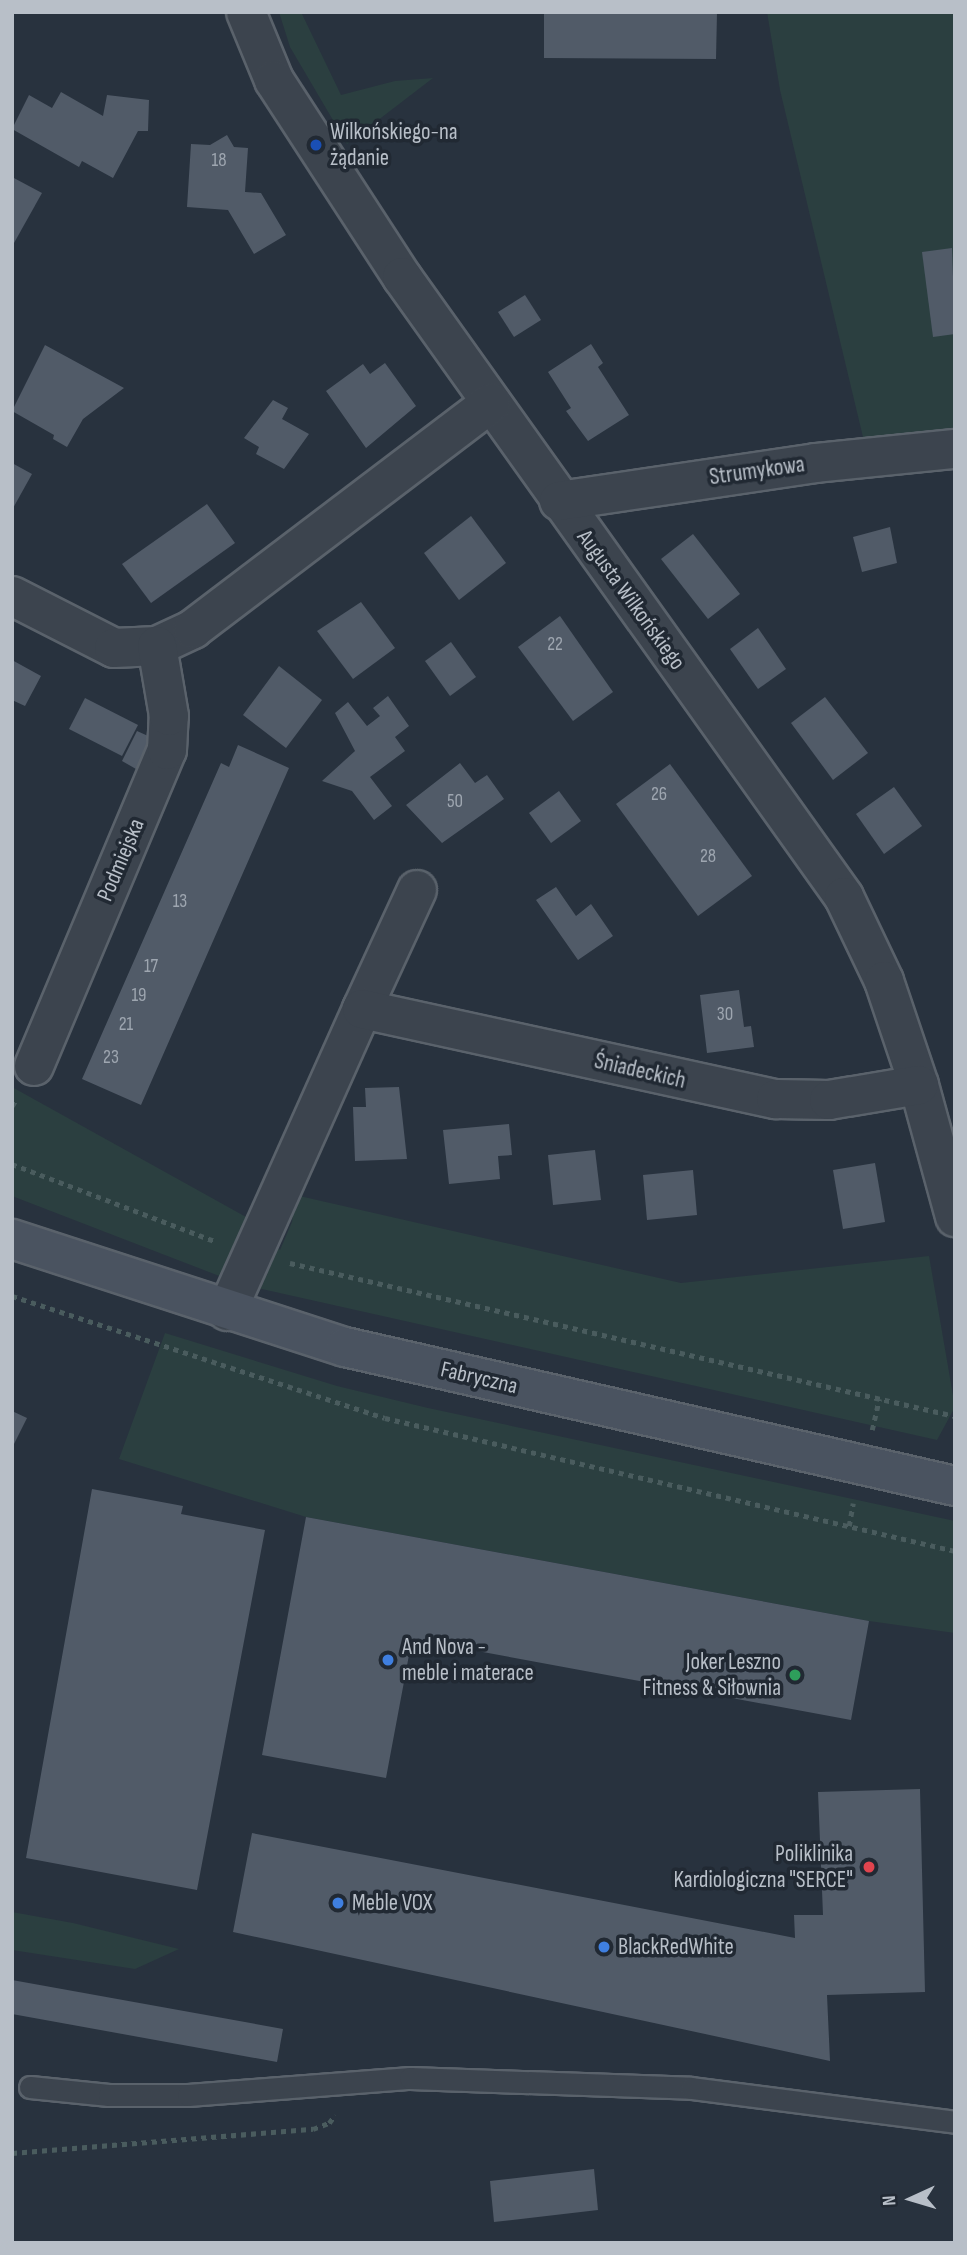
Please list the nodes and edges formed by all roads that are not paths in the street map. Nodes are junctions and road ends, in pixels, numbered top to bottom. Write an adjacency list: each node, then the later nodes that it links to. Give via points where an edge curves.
1 (246, 12): 2 (street, Augusta Wilkońskiego, via 274,80 402,277)
2 (491, 403): 4 (street, Augusta Wilkońskiego); 6 (street, via 193,629)
3 (955, 449): 4 (street, Strumykowa, via 816,463)
4 (559, 500): 10 (street, Augusta Wilkońskiego, via 844,897 872,949)
5 (12, 596): 6 (street, via 114,648)
6 (158, 646): 9 (street, Podmiejska, via 169,716 167,750)
7 (416, 890): 8 (street)
8 (362, 1009): 10 (street, Śniadeckich, via 776,1099 815,1101); 14 (street)
9 (34, 1066)
10 (919, 1085): 11 (street, Augusta Wilkońskiego)
11 (942, 1122): 12 (street, Augusta Wilkońskiego)
12 (955, 1217)
13 (12, 1239): 14 (street, Fabryczna)
14 (227, 1311): 15 (street, Fabryczna, via 345,1347)
15 (955, 1486)
16 (30, 2087): 17 (lane, via 109,2095 188,2095 410,2078 691,2088)
17 (955, 2122)

